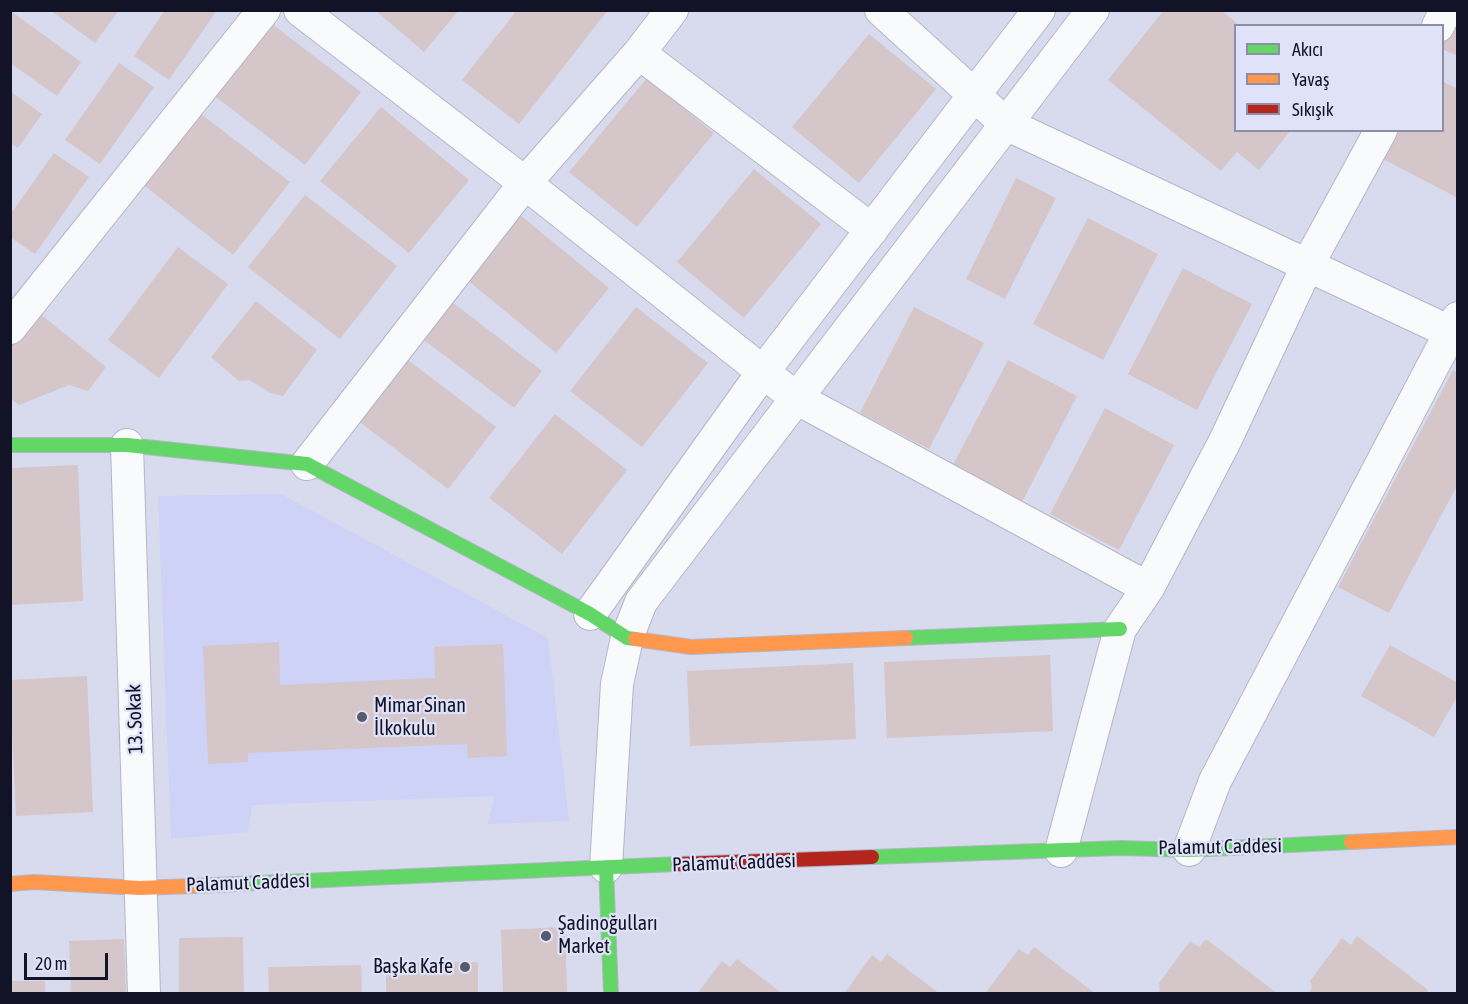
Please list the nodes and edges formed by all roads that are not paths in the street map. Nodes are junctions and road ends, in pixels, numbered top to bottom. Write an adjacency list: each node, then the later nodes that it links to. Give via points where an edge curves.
1 (264, 10): 16 (street)
2 (300, 10): 13 (street)
3 (672, 10): 9 (street)
4 (881, 10): 10 (street)
5 (1039, 10): 10 (street)
6 (1093, 10): 11 (street)
7 (1446, 10): 8 (street)
8 (1439, 24)
9 (639, 52): 13 (street); 14 (street)
10 (974, 95): 11 (street); 14 (street)
11 (1006, 124): 15 (street); 19 (street)
12 (1379, 132): 15 (street)
13 (525, 183): 18 (street); 22 (street)
14 (872, 230): 18 (street)
15 (1308, 264): 17 (street); 23 (street, via 1225,441)
16 (10, 328)
17 (1455, 329): 29 (street, via 1215,781)
18 (763, 372): 19 (street); 24 (street)
19 (796, 398): 23 (street); 26 (street, via 641,602)
20 (10, 445): 21 (street)
21 (127, 445): 22 (street); 32 (street, 13. Sokak)
22 (307, 464): 24 (street)
23 (1148, 588): 25 (street)
24 (590, 614): 26 (street)
25 (1120, 629): 26 (street, via 691,647); 28 (street)
26 (627, 638): 30 (street, via 617,684)
27 (1458, 837): 29 (street, Palamut Caddesi)
28 (1061, 850): 29 (street, Palamut Caddesi); 30 (street, Palamut Caddesi)
29 (1189, 850)
30 (606, 867): 32 (street, Palamut Caddesi); 34 (street)
31 (10, 884): 32 (street, Palamut Caddesi)
32 (140, 888): 33 (street, 13. Sokak)
33 (144, 993)
34 (611, 993)

